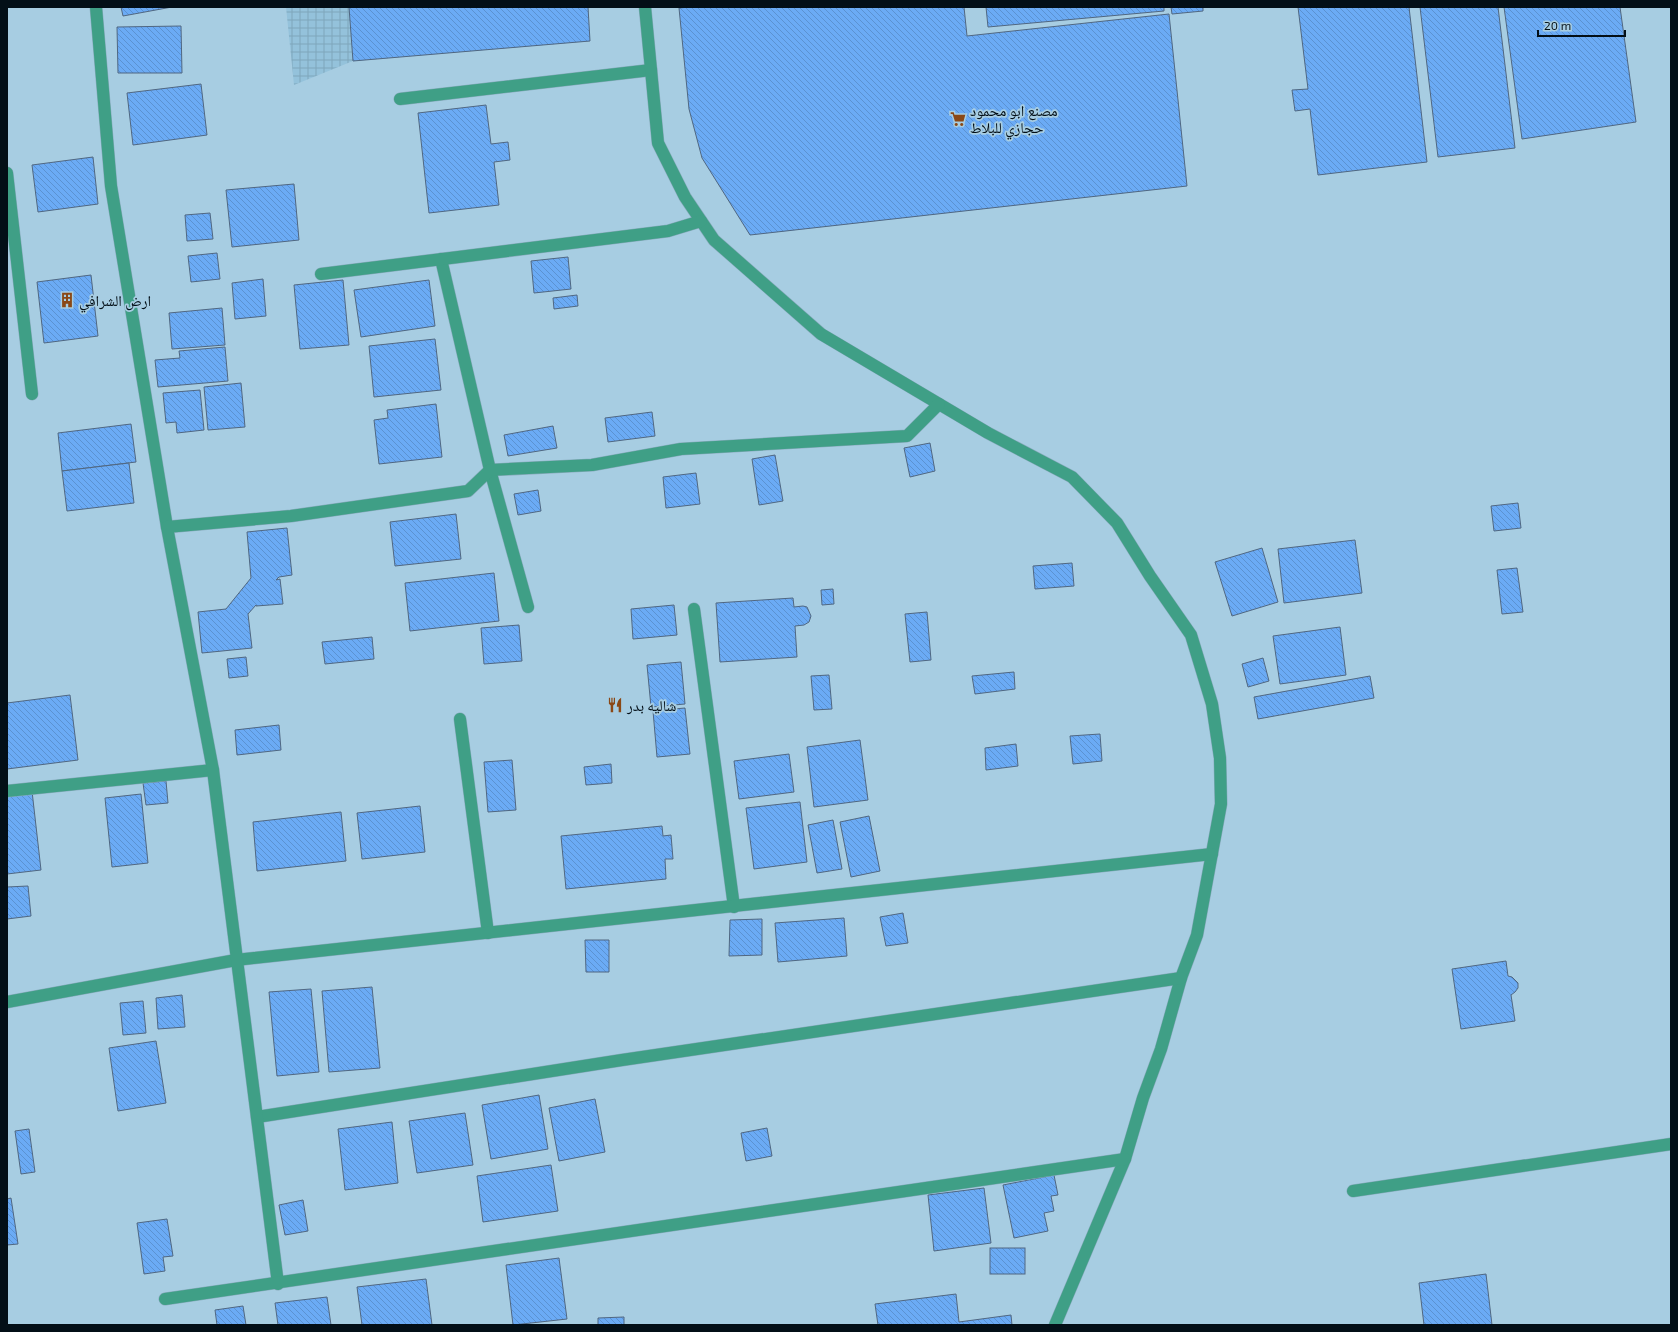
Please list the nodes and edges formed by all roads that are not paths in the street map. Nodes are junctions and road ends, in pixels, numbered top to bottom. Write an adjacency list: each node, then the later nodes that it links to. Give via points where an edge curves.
1 (96, 7): 12 (street, via 111,186)
2 (645, 7): 3 (street)
3 (651, 70): 4 (street); 6 (street, via 658,143 685,197)
4 (400, 99)
5 (7, 173): 9 (street)
6 (701, 221): 7 (street, via 668,231); 10 (street, via 714,240 821,334)
7 (441, 259): 8 (street); 11 (street)
8 (321, 274)
9 (32, 394)
10 (939, 404): 11 (street, via 907,436 681,449 592,465); 18 (street, via 1072,477 1117,523 1150,576 1192,635 1212,704 1220,758 1221,804)
11 (490, 470): 12 (street, via 468,491 291,516); 13 (street)
12 (167, 527): 16 (street)
13 (528, 607)
14 (694, 609): 19 (street)
15 (460, 719): 20 (street)
16 (213, 770): 17 (street); 21 (street)
17 (7, 791)
18 (1212, 854): 19 (street); 22 (street, via 1197,935)
19 (734, 906): 20 (street)
20 (488, 933): 21 (street)
21 (236, 960): 23 (street); 24 (street)
22 (1181, 978): 24 (street, via 622,1060); 26 (street)
23 (7, 1002)
24 (257, 1117): 28 (street)
25 (1671, 1144): 27 (street)
26 (1125, 1159): 28 (street); 30 (street)
27 (1353, 1191)
28 (278, 1284): 29 (street)
29 (165, 1299)
30 (1055, 1325)

